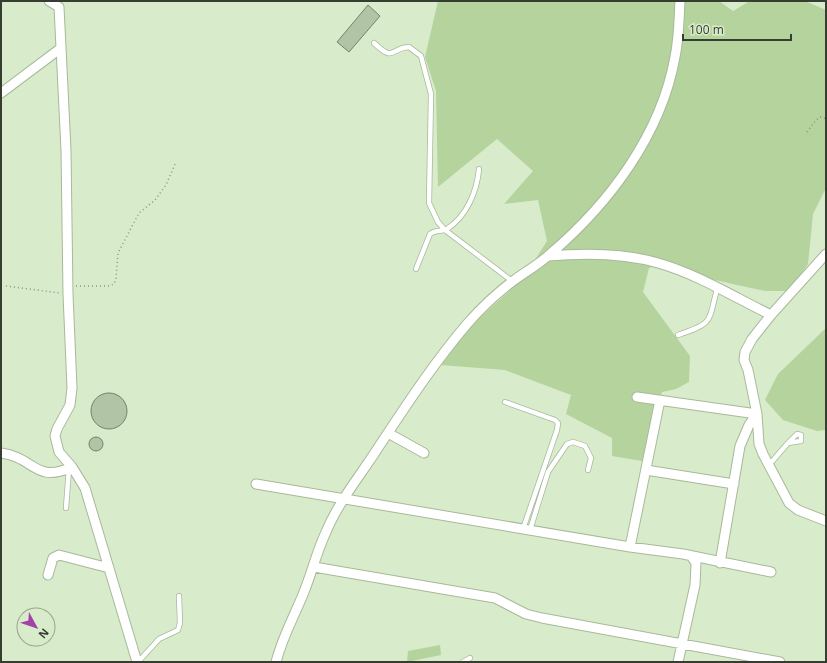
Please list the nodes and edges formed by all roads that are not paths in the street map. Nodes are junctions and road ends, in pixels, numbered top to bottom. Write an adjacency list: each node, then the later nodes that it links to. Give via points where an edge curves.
1 (49, 1): 3 (street)
2 (680, 1): 9 (street, via 671,76 648,133 626,172 576,230)
3 (59, 4): 5 (street)
4 (374, 43): 8 (lane, via 386,53 393,53 409,46 421,56 431,94 429,203)
5 (61, 48): 6 (street); 25 (street, via 72,397 56,436 59,452)
6 (1, 94)
7 (479, 169): 8 (lane, via 474,194 455,223)
8 (445, 230): 11 (lane, via 434,230 430,234); 12 (lane)
9 (548, 256): 12 (street); 13 (street, via 584,254 642,259 678,270)
10 (824, 260): 14 (street)
11 (416, 269)
12 (513, 281): 20 (street, via 468,323 433,367)
13 (717, 289): 14 (street); 15 (lane, via 708,321 702,327)
14 (771, 315): 19 (street, via 745,352 744,360)
15 (678, 335)
16 (637, 397): 17 (street)
17 (660, 400): 19 (street); 27 (street)
18 (505, 402): 33 (lane, via 558,423)
19 (757, 414): 24 (street, via 759,444); 29 (street, via 740,446)
20 (388, 433): 23 (street); 30 (street)
21 (788, 443): 24 (lane)
22 (1, 453): 25 (street, via 20,458 45,473 56,474)
23 (424, 453)
24 (769, 465): 32 (street, via 789,503 798,510)
25 (70, 467): 31 (lane); 38 (street, via 85,488)
26 (588, 470): 33 (lane, via 591,458 585,446 573,442 567,444 548,472)
27 (646, 470): 29 (street); 34 (street)
28 (256, 484): 30 (street)
29 (734, 484): 36 (street)
30 (344, 499): 33 (street); 37 (street, via 326,531)
31 (66, 508)
32 (826, 520)
33 (526, 529): 34 (street)
34 (630, 547): 35 (street)
35 (691, 556): 36 (street); 42 (street, via 697,569)
36 (720, 563): 39 (street)
37 (314, 567): 42 (street, via 495,598 526,614 542,618); 45 (street, via 282,638)
38 (108, 568): 40 (street, via 59,555 54,558); 44 (street)
39 (771, 572)
40 (48, 575)
41 (179, 596): 44 (lane, via 178,630 159,639)
42 (682, 643): 47 (street); 48 (street)
43 (470, 658): 46 (lane)
44 (138, 662)
45 (276, 662)
46 (463, 662)
47 (678, 662)
48 (780, 662)

